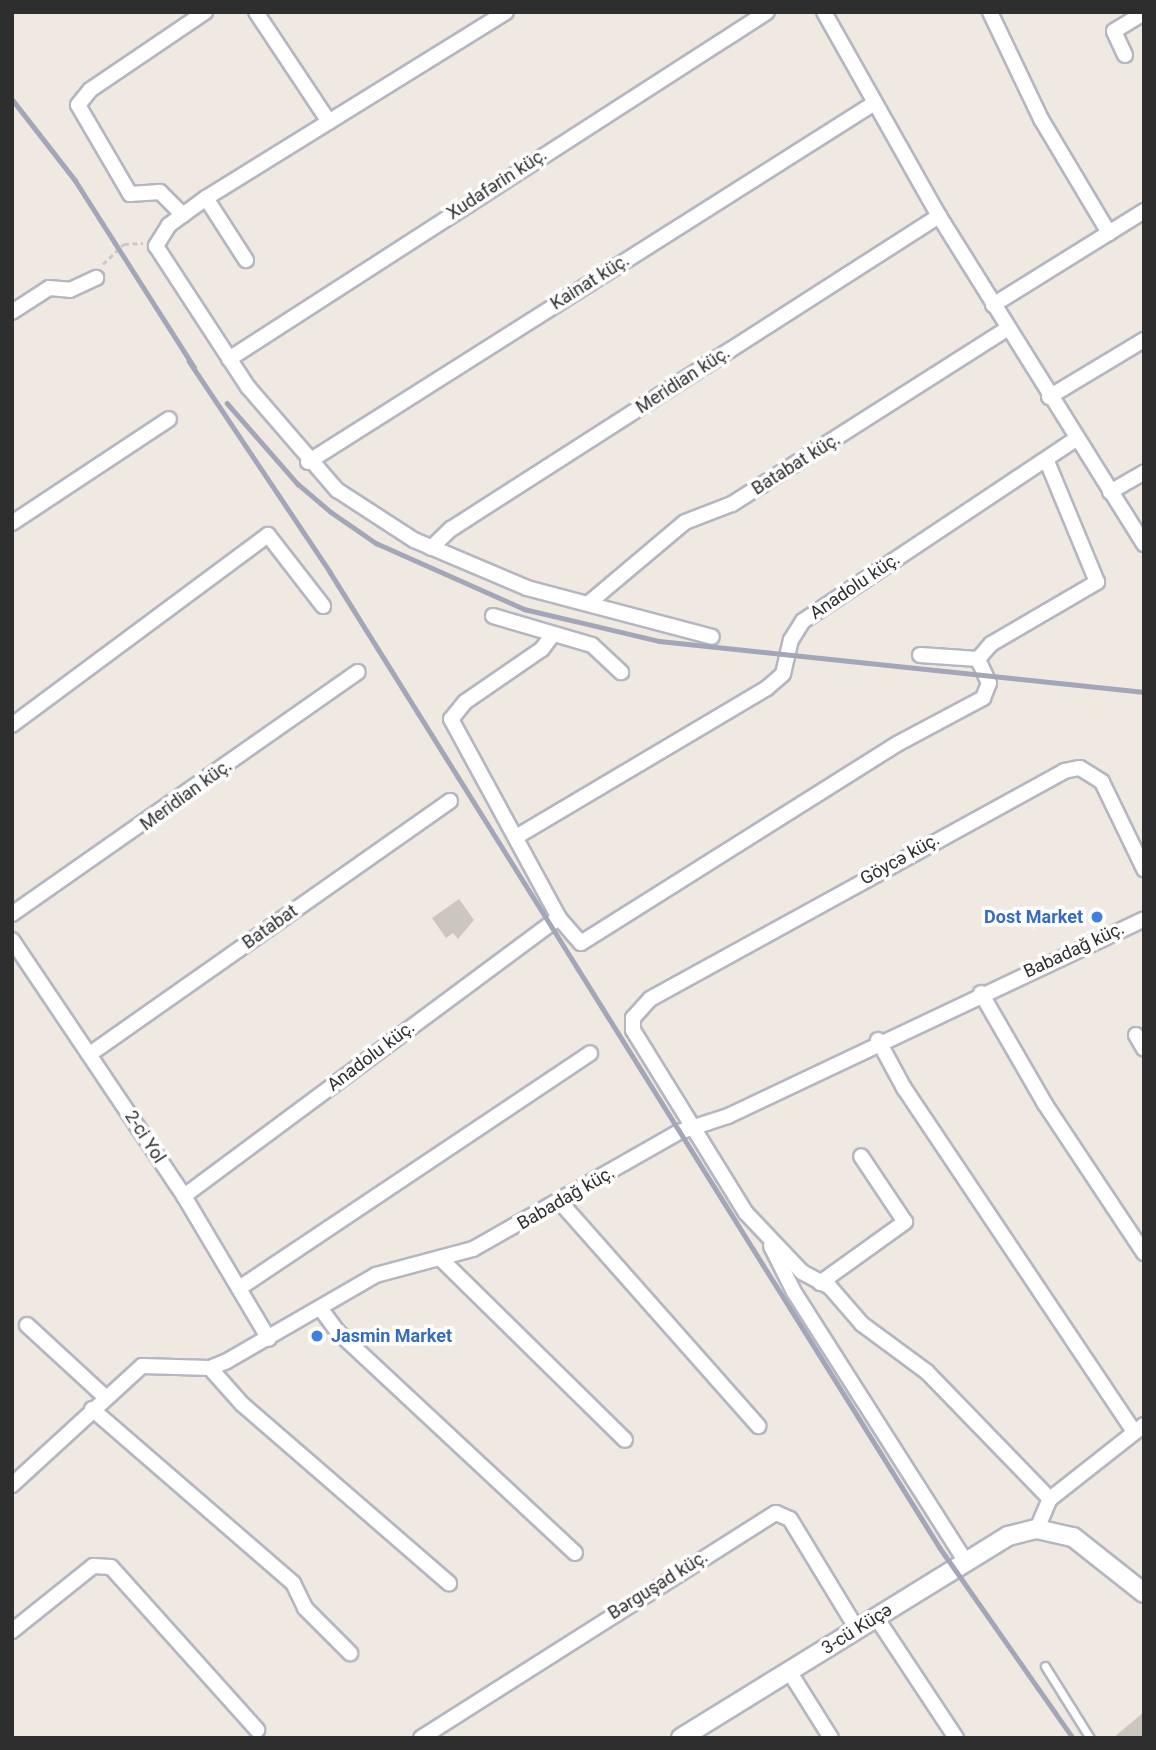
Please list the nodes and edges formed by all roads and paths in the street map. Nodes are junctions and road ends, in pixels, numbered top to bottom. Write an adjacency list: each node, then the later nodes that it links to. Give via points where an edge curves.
1 (205, 12): 13 (street, via 90,90 78,105 130,194 160,192)
2 (506, 12): 10 (street)
3 (767, 12): 23 (street, Xudafərin küç.)
4 (824, 12): 9 (street)
5 (990, 12): 15 (street, via 1041,119)
6 (262, 14): 10 (street)
7 (1140, 18): 8 (street, via 1114,31)
8 (1125, 55)
9 (873, 104): 14 (street); 28 (street, Kainat küç.)
10 (329, 122): 11 (street)
11 (206, 198): 13 (street); 17 (street)
12 (1144, 211): 15 (street)
13 (183, 215): 16 (street, via 157,237)
14 (939, 216): 19 (street); 33 (street, Meridian küç., via 451,529)
15 (1109, 233): 19 (street)
16 (156, 246): 18 (path, via 124,244 110,252); 23 (street)
17 (246, 260)
18 (96, 278): 20 (street, via 70,290 49,288)
19 (993, 304): 21 (street)
20 (12, 312)
21 (1007, 329): 24 (street); 34 (street, Batabat küç., via 732,504 685,522)
22 (1144, 340): 24 (street)
23 (229, 359): 28 (street)
24 (1049, 397): 26 (street)
25 (169, 419): 31 (street)
26 (1076, 439): 27 (street, Anadolu küç.); 30 (street)
27 (1046, 459): 40 (street, via 1097,582 991,644); 45 (street, Anadolu küç., via 803,621 791,640 783,674 767,688)
28 (308, 462): 33 (street, via 337,490)
29 (1144, 472): 30 (street)
30 (1110, 492): 32 (street)
31 (12, 523)
32 (1144, 544)
33 (431, 548): 34 (street, via 527,588)
34 (590, 602): 38 (street)
35 (323, 606): 43 (street, via 268,535)
36 (494, 616): 37 (street)
37 (551, 637): 42 (street, via 592,645); 45 (street, via 465,702 451,719)
38 (712, 637)
39 (919, 655): 40 (street)
40 (978, 659): 48 (street, via 989,683 984,698 897,744 581,943)
41 (358, 672): 47 (street, Meridian küç.)
42 (621, 672)
43 (12, 724)
44 (450, 801): 56 (street, Batabat)
45 (516, 837): 48 (street)
46 (1144, 869): 57 (street, Göycə küç., via 1102,782 1080,768 1064,771 650,999 633,1018 633,1030)
47 (12, 914)
48 (559, 918): 59 (street, Anadolu küç.)
49 (1144, 919): 51 (street, Babadağ küç.)
50 (12, 940): 56 (street, 2-ci Yol)
51 (981, 993): 53 (street, Babadağ küç.); 62 (street, via 1045,1104)
52 (1136, 1035): 54 (street)
53 (878, 1040): 57 (street, Babadağ küç.); 73 (street, via 904,1088)
54 (1144, 1049)
55 (590, 1053): 65 (street)
56 (90, 1054): 59 (street, 2-ci Yol)
57 (691, 1129): 60 (street, Babadağ küç.); 61 (street)
58 (861, 1156): 64 (street, via 905,1222)
59 (184, 1196): 65 (street, 2-ci Yol)
60 (561, 1203): 63 (street, Babadağ küç.); 72 (street)
61 (765, 1233): 64 (street, via 802,1272); 79 (street, via 793,1292)
62 (1144, 1252)
63 (443, 1261): 66 (street, Babadağ küç., via 376,1275); 74 (street)
64 (820, 1283): 76 (street, via 862,1324 927,1372)
65 (241, 1287): 68 (street, 2-ci Yol)
66 (321, 1310): 68 (street, Babadağ küç.); 78 (street)
67 (27, 1325): 70 (street)
68 (269, 1339): 69 (street, Babadağ küç.)
69 (210, 1368): 70 (street, Babadağ küç., via 142,1366); 80 (street, via 242,1404)
70 (104, 1396): 71 (street, Babadağ küç.)
71 (92, 1409): 75 (street, Babadağ küç.); 85 (street, via 293,1583 305,1608)
72 (758, 1426)
73 (1139, 1429): 76 (street)
74 (625, 1440)
75 (12, 1485)
76 (1050, 1499): 77 (street)
77 (1037, 1529): 79 (street, 3-cü Küçə, via 1008,1536); 81 (street, via 1087,1544)
78 (575, 1553)
79 (965, 1560): 82 (street, 3-cü Küçə)
80 (449, 1583)
81 (1140, 1583)
82 (876, 1617): 83 (street, 3-cü Küçə); 92 (street)
83 (857, 1629): 87 (street, 3-cü Küçə); 89 (street, Bərguşad küç., via 790,1519 775,1513)
84 (12, 1631): 88 (street, via 93,1566 111,1567)
85 (350, 1653)
86 (1045, 1666): 93 (lane)
87 (789, 1671): 90 (street, 3-cü Küçə); 91 (street)
88 (257, 1730)
89 (421, 1738)
90 (681, 1738)
91 (831, 1738)
92 (956, 1738)
93 (1090, 1738)

